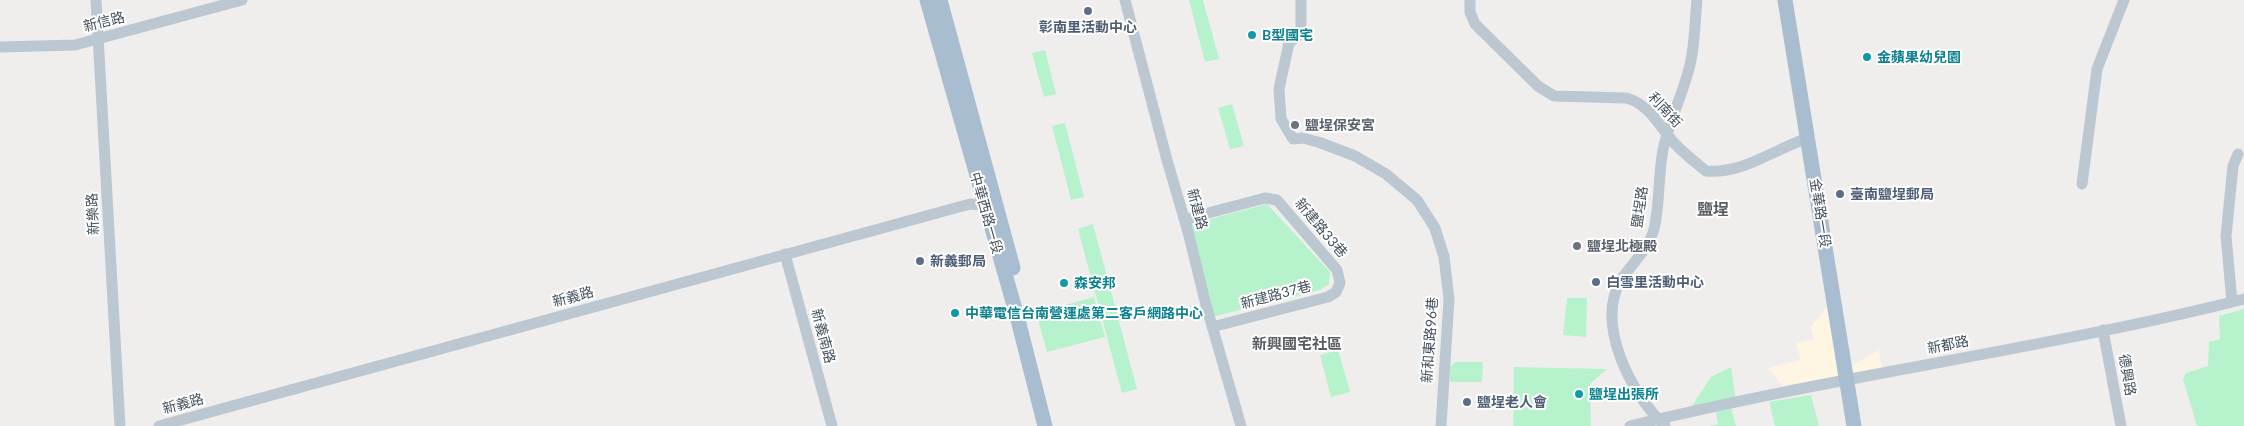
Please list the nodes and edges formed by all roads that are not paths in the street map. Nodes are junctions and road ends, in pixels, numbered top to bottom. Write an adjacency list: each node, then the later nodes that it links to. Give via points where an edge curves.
1 (96, 0): 11 (street, 新樂路)
2 (242, 0): 11 (street, 新信路)
3 (927, 0): 17 (main road, 中華西路一段)
4 (940, 0): 17 (main road, 中華西路一段)
5 (1125, 0): 18 (street, 新建路)
6 (1301, 0): 33 (street, 新和東路96巷, via 1301,33 1289,43 1279,89 1281,119 1293,139 1304,138 1356,156 1386,174 1417,200 1435,228 1444,257 1449,299)
7 (1470, 0): 13 (street, 利南街, via 1470,12 1476,24 1538,86 1554,96 1636,101)
8 (1697, 0): 13 (street, 鹽埕路, via 1691,60)
9 (1785, 0): 14 (main road, 金華路一段)
10 (2124, 0): 16 (street, via 2097,69)
11 (98, 40): 12 (street, 新信路); 27 (street, 新樂路)
12 (0, 47)
13 (1668, 133): 14 (street, 利南街, via 1675,144 1706,171 1754,164); 26 (street, 鹽埕路, via 1659,168 1650,241 1621,280 1611,310 1612,331 1630,378)
14 (1808, 138): 25 (main road, 金華路一段)
15 (2238, 154): 22 (street, via 2233,166 2226,236)
16 (2082, 184)
17 (990, 206): 19 (street, 新義路, via 970,204); 30 (main road, 中華西路一段); 31 (main road, 中華西路一段)
18 (1186, 221): 20 (street, 新建路33巷, via 1265,198 1277,200 1337,270); 23 (street, 新建路)
19 (785, 254): 28 (street, 新義路); 29 (street, 新義南路)
20 (1340, 283): 23 (street, 新建路37巷, via 1336,292 1328,297)
21 (2244, 299): 22 (street, 新都路)
22 (2232, 302): 24 (street, 新都路)
23 (1212, 328): 32 (street, 新建路)
24 (2103, 330): 25 (street, 新都路); 36 (street, 德興路)
25 (1847, 380): 26 (street, 新都路); 35 (main road, 金華路一段)
26 (1661, 424): 34 (street, 新都路)
27 (120, 426)
28 (159, 426)
29 (832, 426)
30 (1045, 426)
31 (1056, 426)
32 (1241, 426)
33 (1441, 426)
34 (1630, 426)
35 (1854, 426)
36 (2120, 426)

